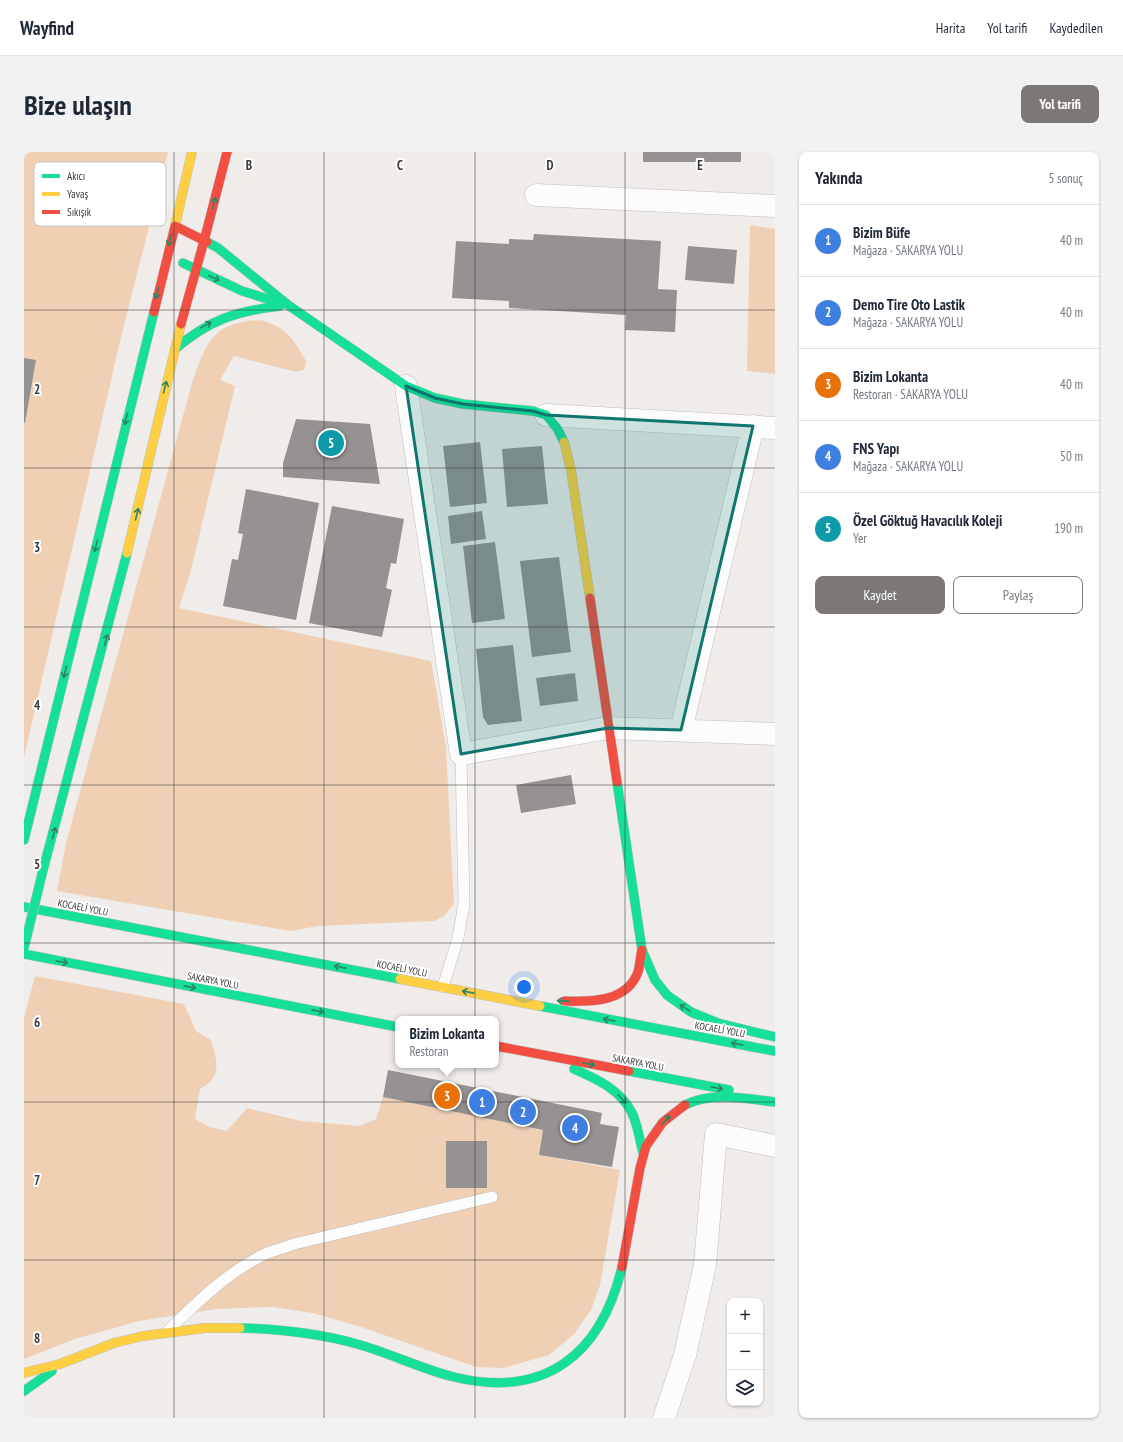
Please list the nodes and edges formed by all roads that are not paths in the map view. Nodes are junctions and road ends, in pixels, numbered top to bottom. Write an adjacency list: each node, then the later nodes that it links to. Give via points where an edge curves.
1 (192, 152): 5 (main road)
2 (227, 152): 6 (main road, one-way to 2)
3 (536, 195): 4 (street)
4 (775, 206)
5 (174, 226): 6 (main road); 7 (main road, one-way to 7)
6 (204, 241): 8 (main road); 9 (main road, via 238,263)
7 (166, 255): 8 (main road); 19 (main road, one-way to 19)
8 (195, 269): 9 (main road, one-way to 9, via 242,291); 10 (main road)
9 (288, 305): 10 (main road, one-way to 9, via 195,331 219,318 243,311); 11 (main road)
10 (175, 349): 21 (main road, one-way to 10, bridge, via 126,562)
11 (406, 386): 12 (main road, via 435,398 463,404 533,411); 18 (street)
12 (546, 415): 13 (street); 15 (main road, via 557,428 565,444 571,470)
13 (753, 426): 14 (street); 16 (street)
14 (775, 428)
15 (608, 728): 16 (street); 18 (street); 22 (main road)
16 (681, 730): 17 (street)
17 (775, 734)
18 (461, 754): 24 (lane, via 464,904 458,938)
19 (24, 840)
20 (24, 907): 24 (main road, KOCAELİ YOLU, one-way to 20)
21 (24, 948)
22 (642, 950): 25 (main road, one-way to 25, via 637,974 627,988 615,997 583,1003); 27 (main road, one-way to 22, via 703,1017 685,1008 666,995 654,978)
23 (24, 954): 26 (main road, SAKARYA YOLU, one-way to 26)
24 (443, 987): 25 (main road, KOCAELİ YOLU, one-way to 24)
25 (489, 996): 29 (main road, KOCAELİ YOLU, one-way to 25)
26 (395, 1026)
27 (775, 1037)
28 (499, 1047): 30 (main road, SAKARYA YOLU)
29 (775, 1051)
30 (540, 1054): 31 (main road, SAKARYA YOLU, one-way to 31); 33 (main road, one-way to 33, via 611,1087 625,1101 633,1114)
31 (775, 1100): 33 (main road, one-way to 31, via 666,1119 692,1102 708,1098)
32 (775, 1146): 39 (street, via 716,1134 705,1265 686,1356)
33 (643, 1152): 35 (main road, via 620,1273 607,1312 599,1327 575,1355 564,1365 534,1380 500,1384 464,1380 359,1344 305,1332 248,1328)
34 (492, 1197): 35 (lane, via 294,1244 266,1254 239,1269 195,1304)
35 (167, 1332): 36 (main road, via 112,1344)
36 (62, 1364): 37 (main road); 38 (main road)
37 (24, 1373)
38 (24, 1391)
39 (664, 1418)

